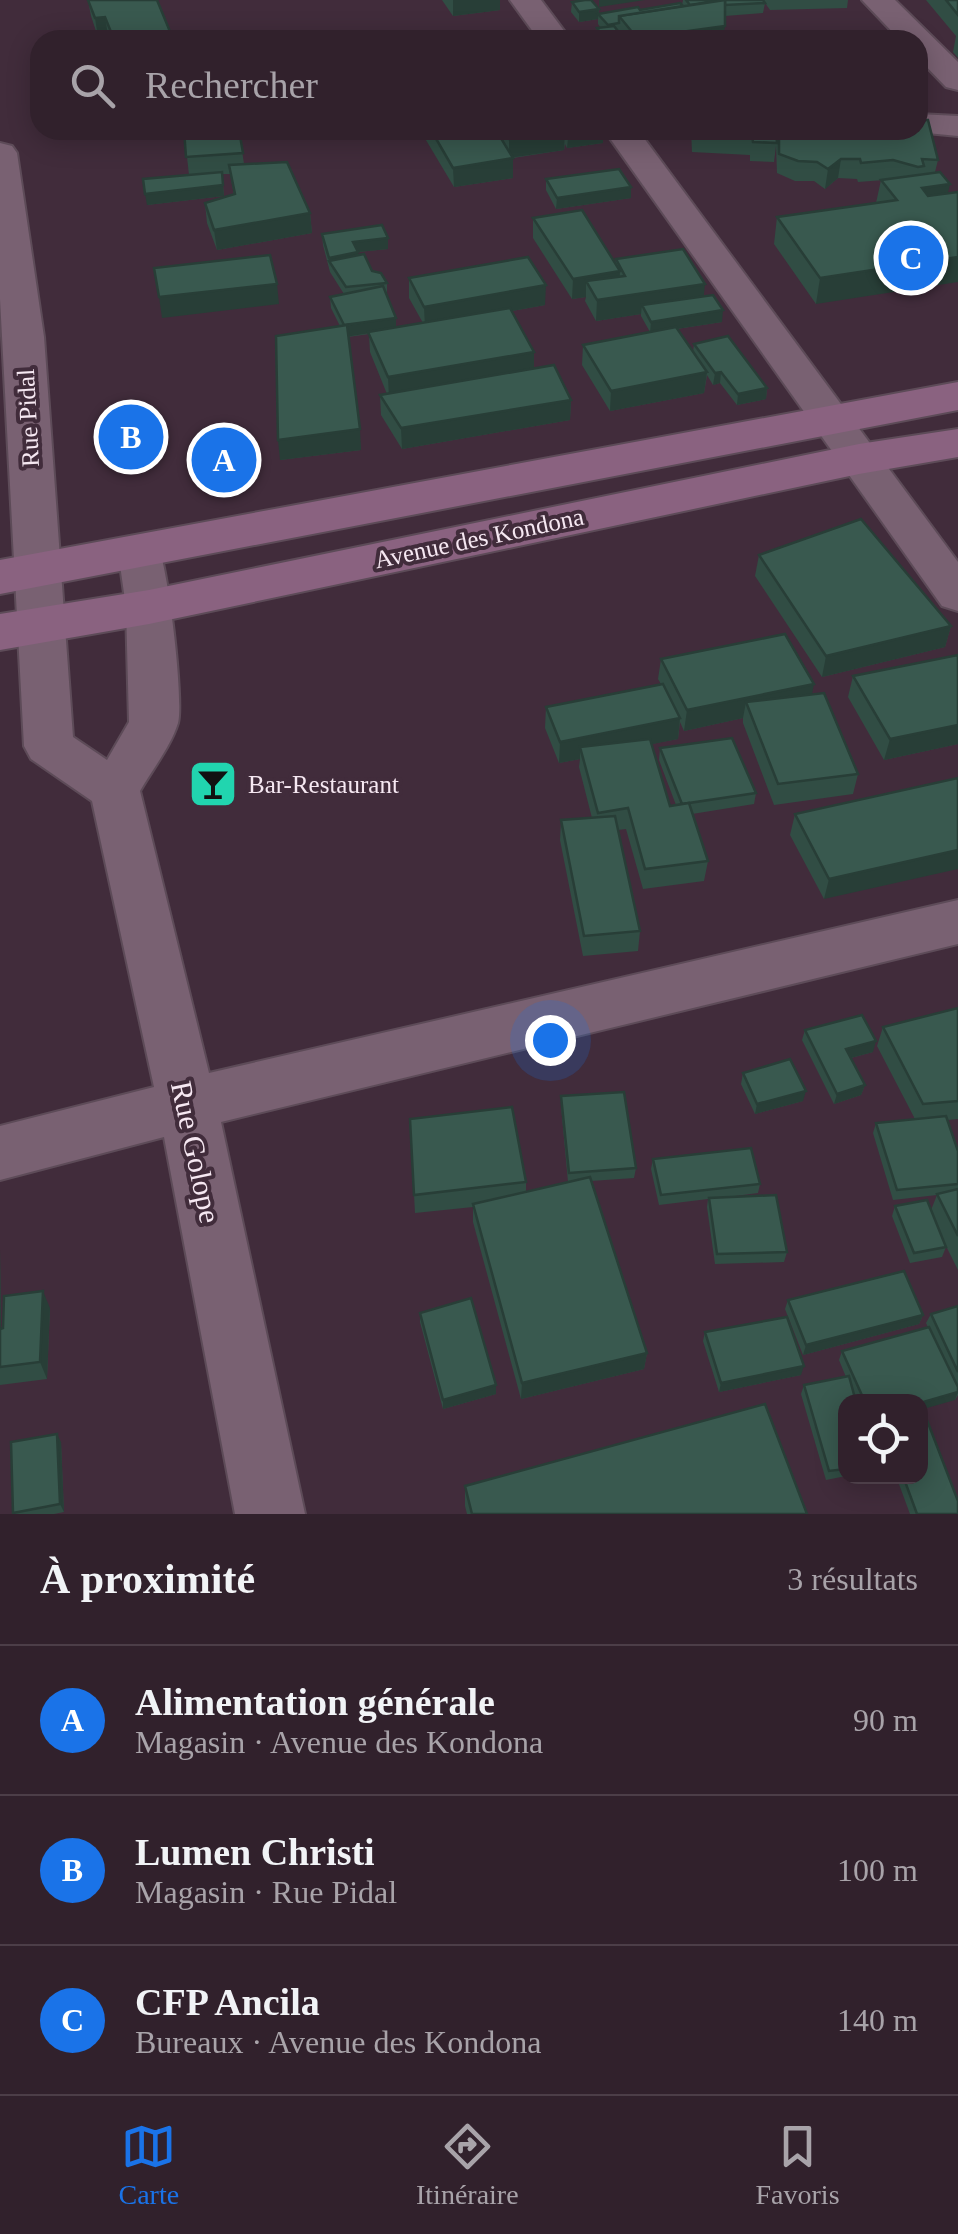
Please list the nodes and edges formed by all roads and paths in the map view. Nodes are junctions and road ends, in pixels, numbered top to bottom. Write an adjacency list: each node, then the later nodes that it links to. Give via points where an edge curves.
1 (525, 0): 3 (street)
2 (877, 0): 4 (street)
3 (547, 30)
4 (908, 30)
5 (928, 50): 6 (street)
6 (958, 80)
7 (928, 124): 8 (street)
8 (958, 126)
9 (628, 140): 13 (street)
10 (0, 153): 11 (street, Rue Pidal)
11 (12, 339): 17 (street, Rue Pidal)
12 (958, 396): 13 (street, Avenue des Kondona)
13 (832, 420): 15 (street); 16 (street, Avenue des Kondona)
14 (958, 443): 15 (street, Avenue des Kondona)
15 (860, 459): 18 (street); 19 (street, Avenue des Kondona)
16 (140, 551): 17 (street, Avenue des Kondona); 19 (street)
17 (19, 574): 20 (street, Rue Pidal)
18 (958, 596)
19 (148, 607): 20 (street, Avenue des Kondona); 21 (street, via 154,722)
20 (20, 628): 21 (street, via 49,746)
21 (114, 791): 23 (street, Rue Golope)
22 (958, 922): 23 (street)
23 (188, 1107): 24 (street); 25 (street, Rue Golope)
24 (0, 1153)
25 (270, 1514)

